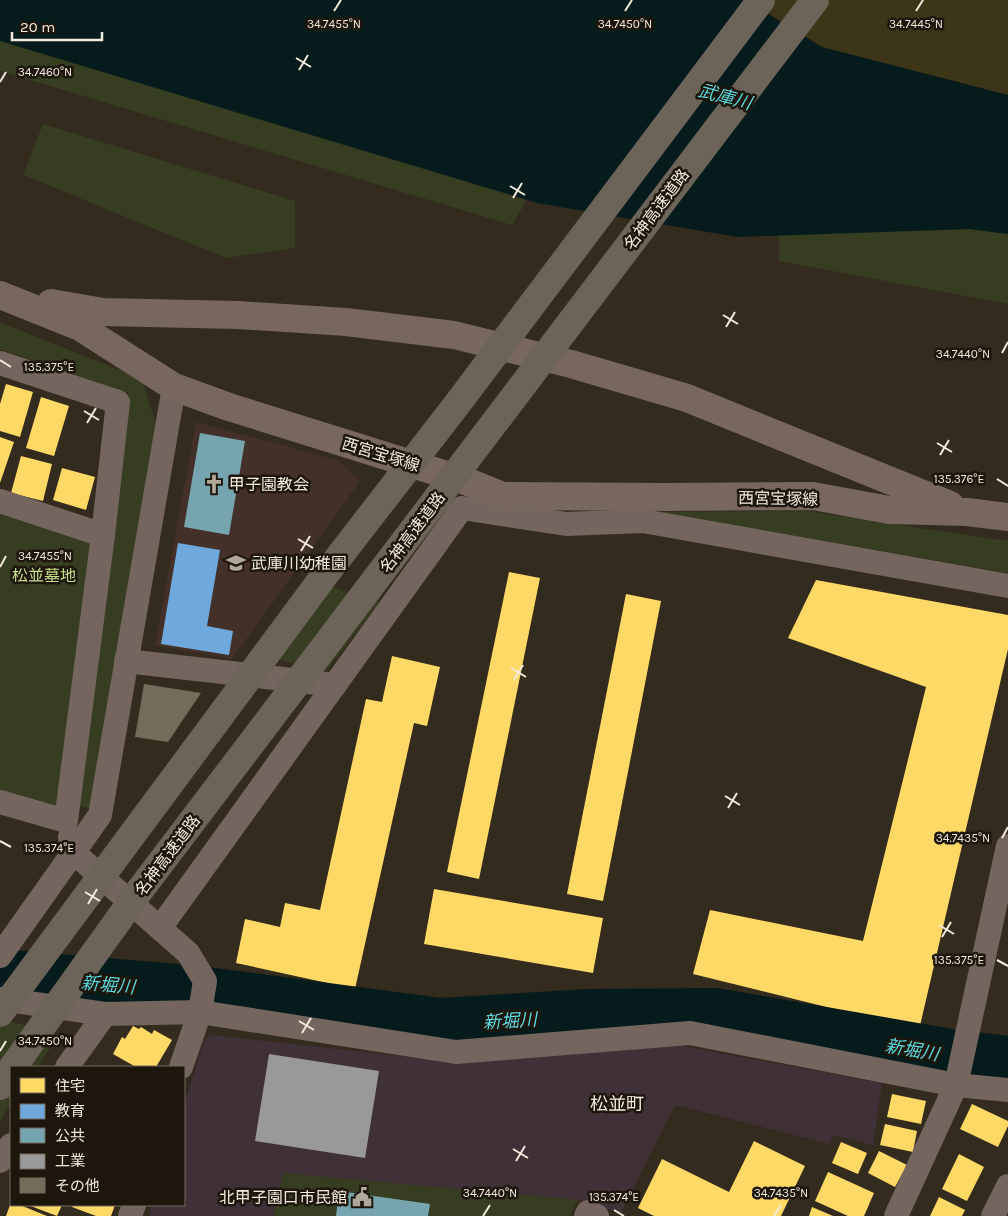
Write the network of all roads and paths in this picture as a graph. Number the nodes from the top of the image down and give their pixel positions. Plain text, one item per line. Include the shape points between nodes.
1 (761, 0) edge
2 (815, 0) edge
3 (0, 294) edge
4 (0, 364) edge
5 (174, 387) junction
6 (0, 501) edge
7 (967, 512) junction
8 (1008, 517) edge
9 (103, 535) junction
10 (1008, 586) edge
11 (126, 661) junction
12 (334, 685) junction
13 (0, 802) edge
14 (66, 821) junction
15 (1008, 846) edge
16 (72, 851) junction
17 (160, 928) junction
18 (0, 956) edge
19 (0, 998) edge
20 (202, 998) junction
21 (0, 1013) edge
22 (105, 1014) junction
23 (13, 1066) edge
24 (68, 1066) edge
25 (181, 1066) edge
26 (10, 1071) edge
27 (957, 1079) junction
28 (0, 1086) edge
29 (1008, 1090) edge
30 (10, 1146) edge
31 (0, 1161) edge
32 (1008, 1186) edge
33 (586, 1216) edge
34 (597, 1216) edge
35 (896, 1216) edge
36 (993, 1216) edge

1 - 21 highway, bridge via 318,584
2 - 23 highway, 名神高速道路, bridge via 137,894
3 - 5 main road, 西宮宝塚線 via 80,327
3 - 7 main road, 西宮宝塚線 via 103,312 237,315 346,322 454,335 571,364 687,398
4 - 9 street via 118,402
5 - 7 main road, 西宮宝塚線 via 463,480 503,496 813,496 889,510
5 - 11 street
6 - 9 street
7 - 8 main road, 西宮宝塚線
9 - 14 street
10 - 12 street via 643,521 566,524 462,508
11 - 12 street
11 - 16 street via 100,815
12 - 17 street
13 - 14 street
14 - 16 street
15 - 27 street
16 - 17 street
16 - 18 street
17 - 20 street via 188,953
19 - 22 street
20 - 22 street
20 - 25 street
20 - 27 street via 456,1052 690,1033
22 - 24 street
26 - 28 highway, 名神高速道路
27 - 29 street
27 - 35 street
30 - 31 street
32 - 36 street
33 - 34 street via 588,1212

